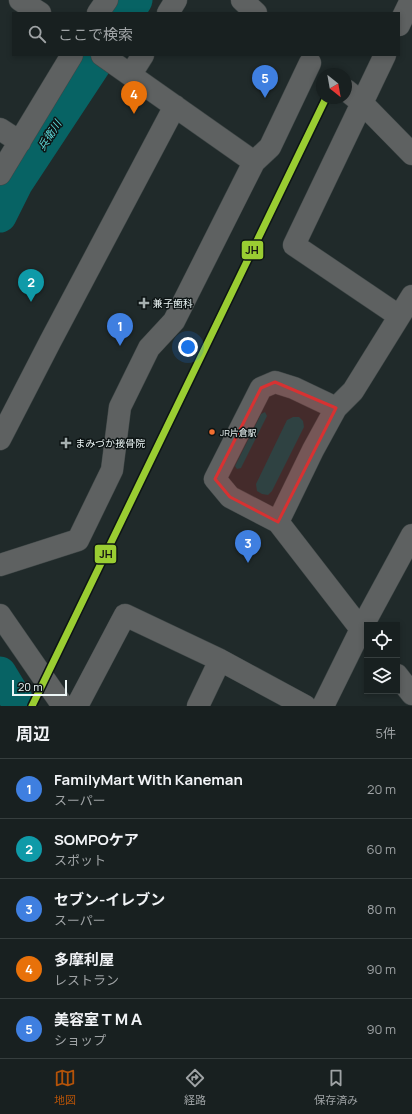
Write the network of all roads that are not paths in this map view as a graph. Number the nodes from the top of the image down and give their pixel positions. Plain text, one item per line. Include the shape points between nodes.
1 (20, 0) edge
2 (107, 0) edge
3 (176, 0) edge
4 (242, 0) edge
5 (411, 0) edge
6 (38, 12) edge
7 (99, 12) edge
8 (169, 12) edge
9 (255, 12) edge
10 (400, 24) edge
11 (71, 56) edge
12 (103, 56) edge
13 (142, 56) edge
14 (384, 56) edge
15 (312, 64) edge
16 (127, 72) junction
17 (354, 97) edge
18 (175, 106) junction
19 (0, 129) edge
20 (20, 142) junction
21 (412, 154) edge
22 (254, 162) junction
23 (0, 174) edge
24 (412, 296) edge
25 (399, 316) junction
26 (336, 408) junction
27 (0, 440) edge
28 (278, 522) junction
29 (412, 535) edge
30 (0, 565) edge
31 (0, 615) edge
32 (369, 622) edge
33 (364, 633) edge
34 (220, 660) junction
35 (400, 679) edge
36 (412, 694) edge
37 (63, 706) edge
38 (77, 706) edge
39 (198, 706) edge
40 (305, 706) edge
41 (323, 706) edge

1 - 6 street
2 - 7 street
3 - 8 street
4 - 9 street
5 - 10 street
11 - 20 street
12 - 16 street
13 - 16 street
14 - 17 street
15 - 22 street via 270,147
16 - 18 street
17 - 21 street
17 - 25 street via 294,246
18 - 22 street
18 - 27 street
19 - 20 street
20 - 23 street
22 - 30 street via 174,321 149,348 120,407 112,470 78,540
24 - 25 street
25 - 26 street via 353,391
26 - 28 street
26 - 28 street via 276,382 261,388 215,479 230,497
28 - 33 street
29 - 32 street
31 - 37 street
33 - 41 street
34 - 38 street via 125,615
34 - 39 street
34 - 40 street
35 - 36 street

